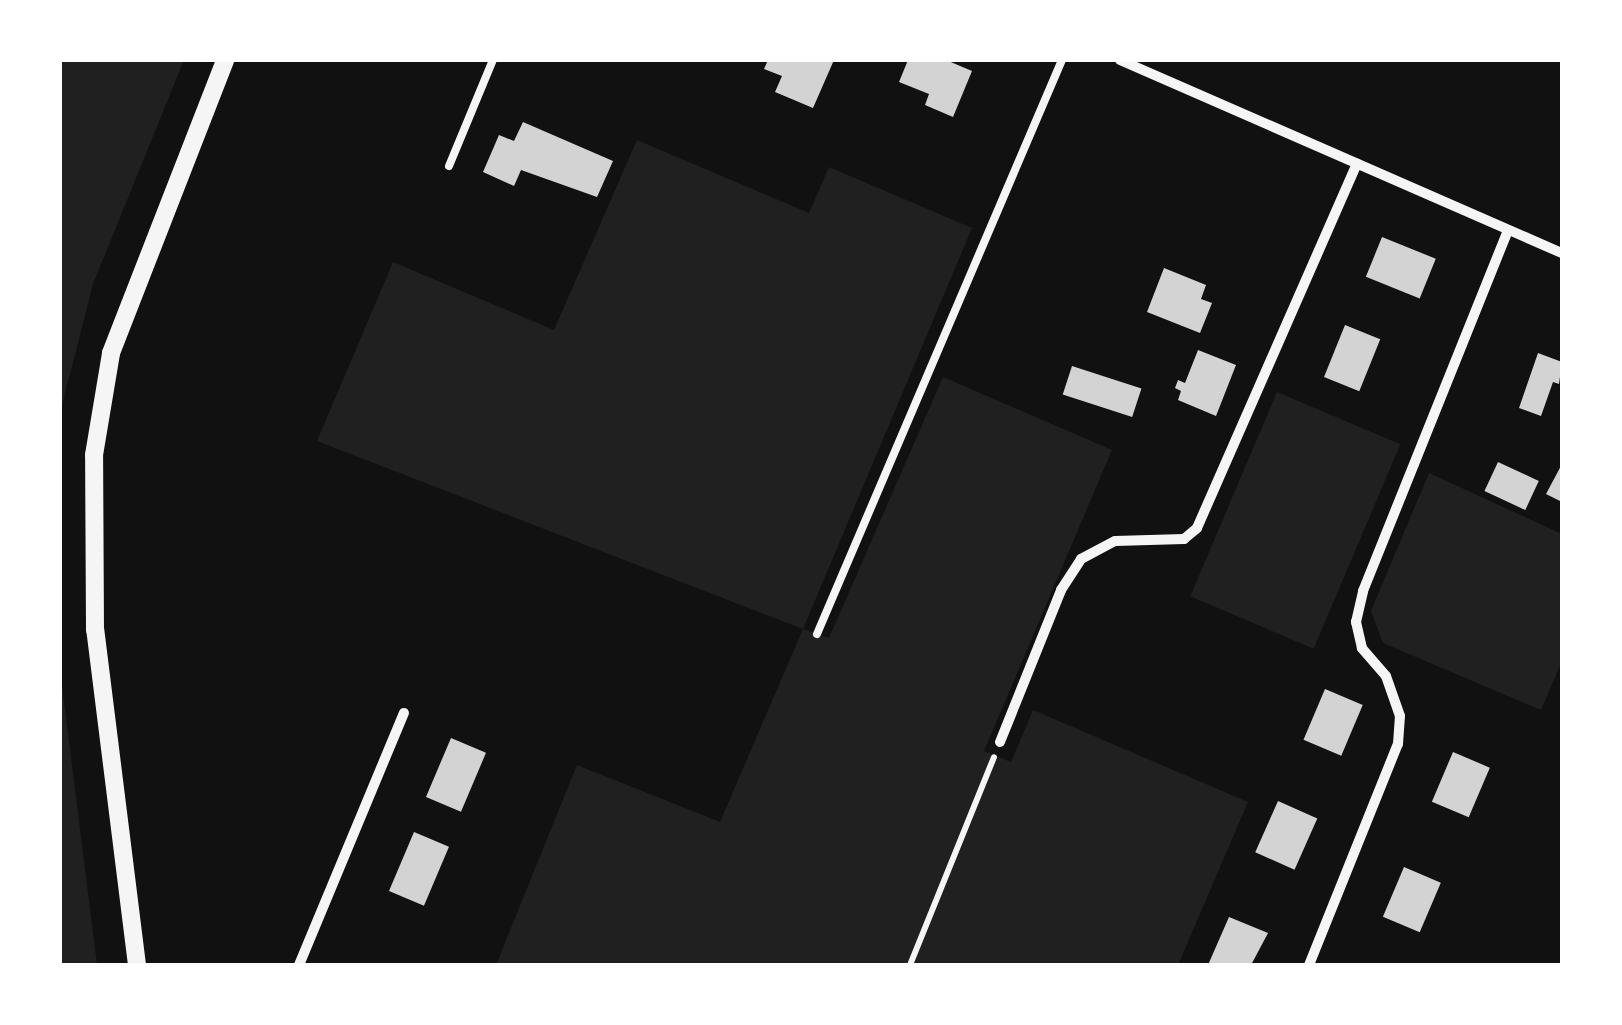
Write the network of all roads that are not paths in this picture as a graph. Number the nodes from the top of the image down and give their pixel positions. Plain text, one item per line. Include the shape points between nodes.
1 (224, 60) edge
2 (493, 60) edge
3 (1062, 60) edge
4 (1120, 60) edge
5 (1357, 164) junction
6 (449, 166) dead end
7 (1508, 230) junction
8 (1562, 253) edge
9 (817, 634) dead end
10 (404, 713) dead end
11 (1000, 742) road end
12 (137, 965) edge
13 (299, 965) edge
14 (1310, 965) edge

1 - 12 street via 111,353 94,454 95,630
2 - 6 lane
3 - 9 lane
4 - 5 street
5 - 7 street
5 - 11 street via 1197,528 1184,539 1116,541 1081,559 1061,590
7 - 8 street
7 - 14 street via 1362,590 1359,635 1386,676 1400,716 1398,744
10 - 13 street

